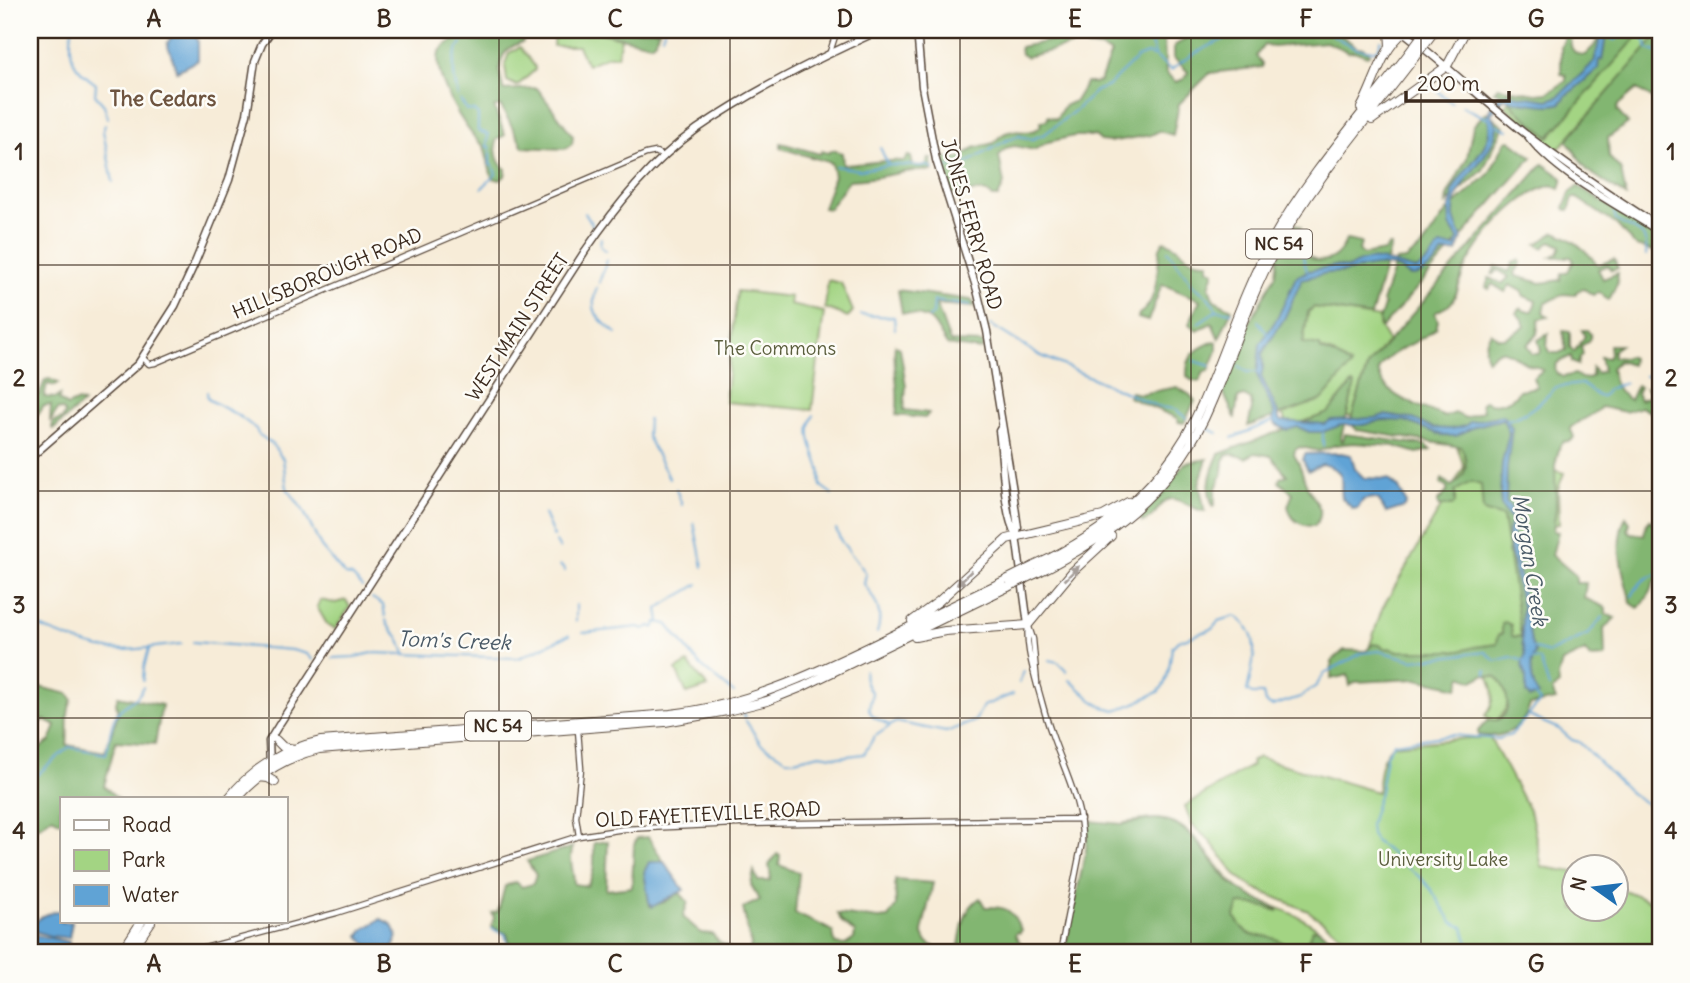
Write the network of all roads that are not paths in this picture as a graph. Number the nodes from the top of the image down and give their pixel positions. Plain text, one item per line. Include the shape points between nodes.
1 (272, 30) edge
2 (881, 30) edge
3 (917, 30) edge
4 (1389, 30) edge
5 (1466, 30) edge
6 (1404, 31) edge
7 (1432, 31) edge
8 (836, 32) edge
9 (846, 46) junction
10 (1389, 49) junction
11 (830, 53) junction
12 (1411, 55) junction
13 (1447, 66) junction
14 (1350, 129) junction
15 (1525, 134) junction
16 (1352, 139) junction
17 (664, 157) junction
18 (1573, 176) junction
19 (1294, 211) junction
20 (1636, 212) junction
21 (1660, 230) edge
22 (143, 358) junction
23 (1210, 394) junction
24 (30, 458) edge
25 (1154, 480) junction
26 (1137, 509) junction
27 (1016, 535) junction
28 (1035, 570) junction
29 (1008, 583) junction
30 (1028, 625) junction
31 (885, 639) junction
32 (896, 642) junction
33 (577, 724) junction
34 (275, 737) junction
35 (293, 749) junction
36 (273, 763) junction
37 (259, 777) junction
38 (275, 782) dead end
39 (230, 797) edge
40 (239, 797) edge
41 (1081, 819) junction
42 (579, 836) junction
43 (140, 923) edge
44 (150, 923) edge
45 (121, 953) edge
46 (130, 953) edge
47 (186, 953) edge
48 (1060, 953) edge

1 - 22 main road via 255,61 229,180 186,284
2 - 9 main road, WEST MAIN STREET
3 - 27 main road, JONES FERRY ROAD via 931,140 981,305 1002,426 1011,527
4 - 10 highway
5 - 13 highway
6 - 10 highway
6 - 13 main road
7 - 12 highway, NC 54, bridge
8 - 9 street via 838,42
8 - 11 street
9 - 11 main road, WEST MAIN STREET
10 - 14 highway
11 - 17 main road, WEST MAIN STREET via 696,130
12 - 14 highway, NC 54
12 - 16 highway, NC 54
13 - 15 main road
13 - 16 highway via 1385,108
14 - 19 highway, NC 54
15 - 18 main road
15 - 20 main road
16 - 19 highway, NC 54
17 - 22 street, HILLSBOROUGH ROAD via 652,152 156,363
17 - 34 main road, WEST MAIN STREET via 625,197 585,251
18 - 20 main road
18 - 21 main road
19 - 23 highway, NC 54
19 - 23 highway, NC 54 via 1247,291
20 - 21 main road
22 - 24 main road
23 - 25 highway, NC 54
23 - 26 highway, NC 54 via 1204,418 1180,460
25 - 27 highway via 1102,516
25 - 28 highway, NC 54 via 1102,529
26 - 28 highway, NC 54 via 1090,545
30 -> 26 highway via 1072,572
27 - 30 main road, JONES FERRY ROAD
27 -> 31 highway via 939,601
28 - 29 highway, NC 54, bridge
29 - 31 highway, NC 54
29 - 32 highway, NC 54
30 - 32 highway via 933,632
30 - 41 street, JONES FERRY ROAD via 1042,709
31 - 33 highway, NC 54 via 748,699 681,713
32 - 33 highway, NC 54 via 802,687 742,708 679,720
33 - 35 highway, NC 54 via 337,738
33 - 36 highway, NC 54 via 332,747
33 - 42 street
34 - 35 highway via 283,747
34 - 36 main road, WEST MAIN STREET
35 - 36 highway, NC 54
36 - 37 highway, NC 54
36 - 39 highway, NC 54 via 248,777
37 - 38 highway
37 - 40 highway, NC 54
41 - 42 street, OLD FAYETTEVILLE ROAD via 736,824
41 - 48 street, JONES FERRY ROAD via 1082,842
42 - 47 street, OLD FAYETTEVILLE ROAD via 336,913
43 - 45 highway
44 - 46 highway

